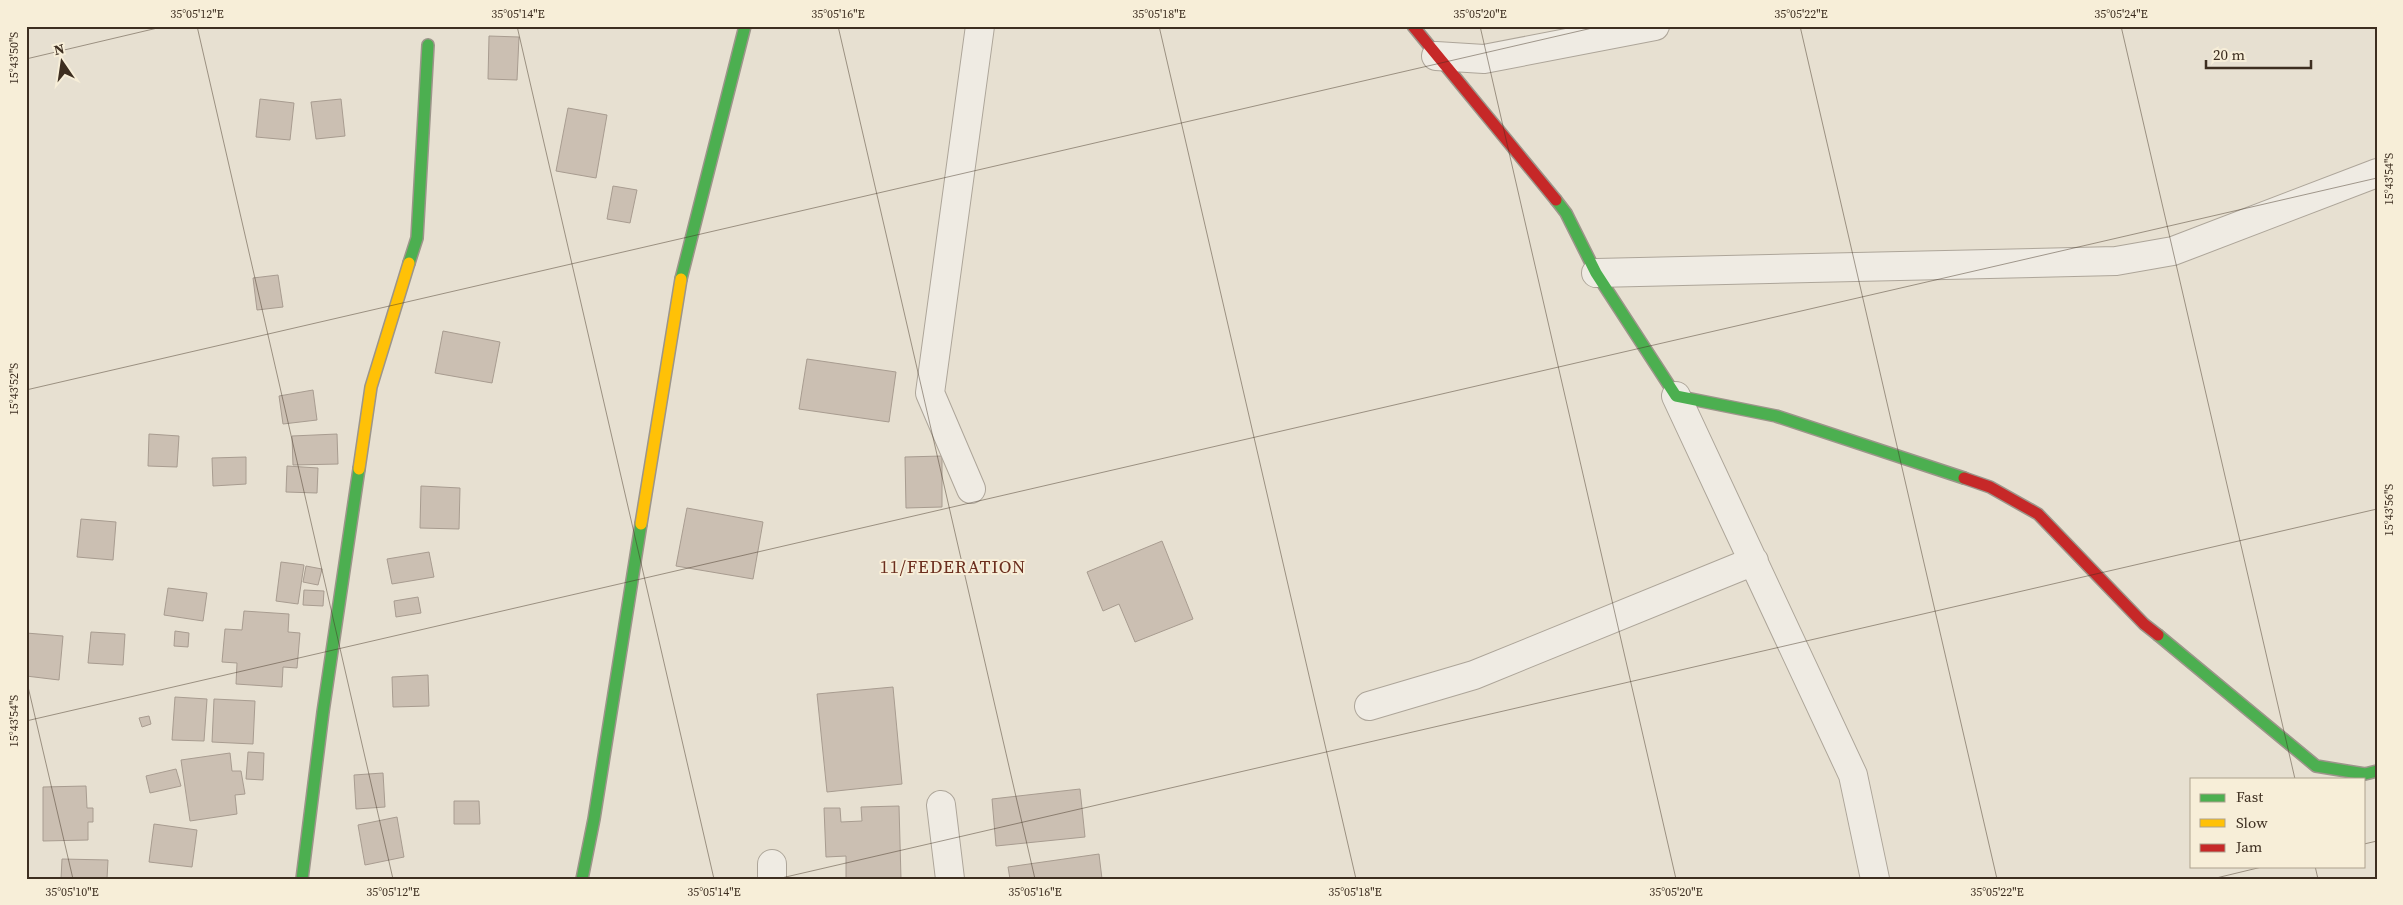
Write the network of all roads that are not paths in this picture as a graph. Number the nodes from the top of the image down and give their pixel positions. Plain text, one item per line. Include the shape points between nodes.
1 (745, 26) edge
2 (980, 26) edge
3 (1413, 26) edge
4 (1655, 26) edge
5 (428, 45) dead end
6 (1436, 56) junction
7 (2377, 173) edge
8 (1596, 273) junction
9 (1676, 396) junction
10 (971, 489) dead end
11 (1754, 561) junction
12 (1369, 706) dead end
13 (2377, 771) edge
14 (941, 805) dead end
15 (302, 879) edge
16 (582, 879) edge
17 (950, 879) edge
18 (1875, 879) edge

1 - 16 street via 678,290
2 - 10 street via 930,393
3 - 6 street
4 - 6 street via 1484,59
5 - 15 street via 417,238 371,387
6 - 8 street via 1566,213
7 - 8 street via 2173,250 2116,261
8 - 9 street
9 - 11 street
9 - 13 street via 1776,416 1990,486 2038,514 2144,624 2316,766 2365,774
11 - 12 street via 1474,676
11 - 18 street via 1853,774
14 - 17 street

